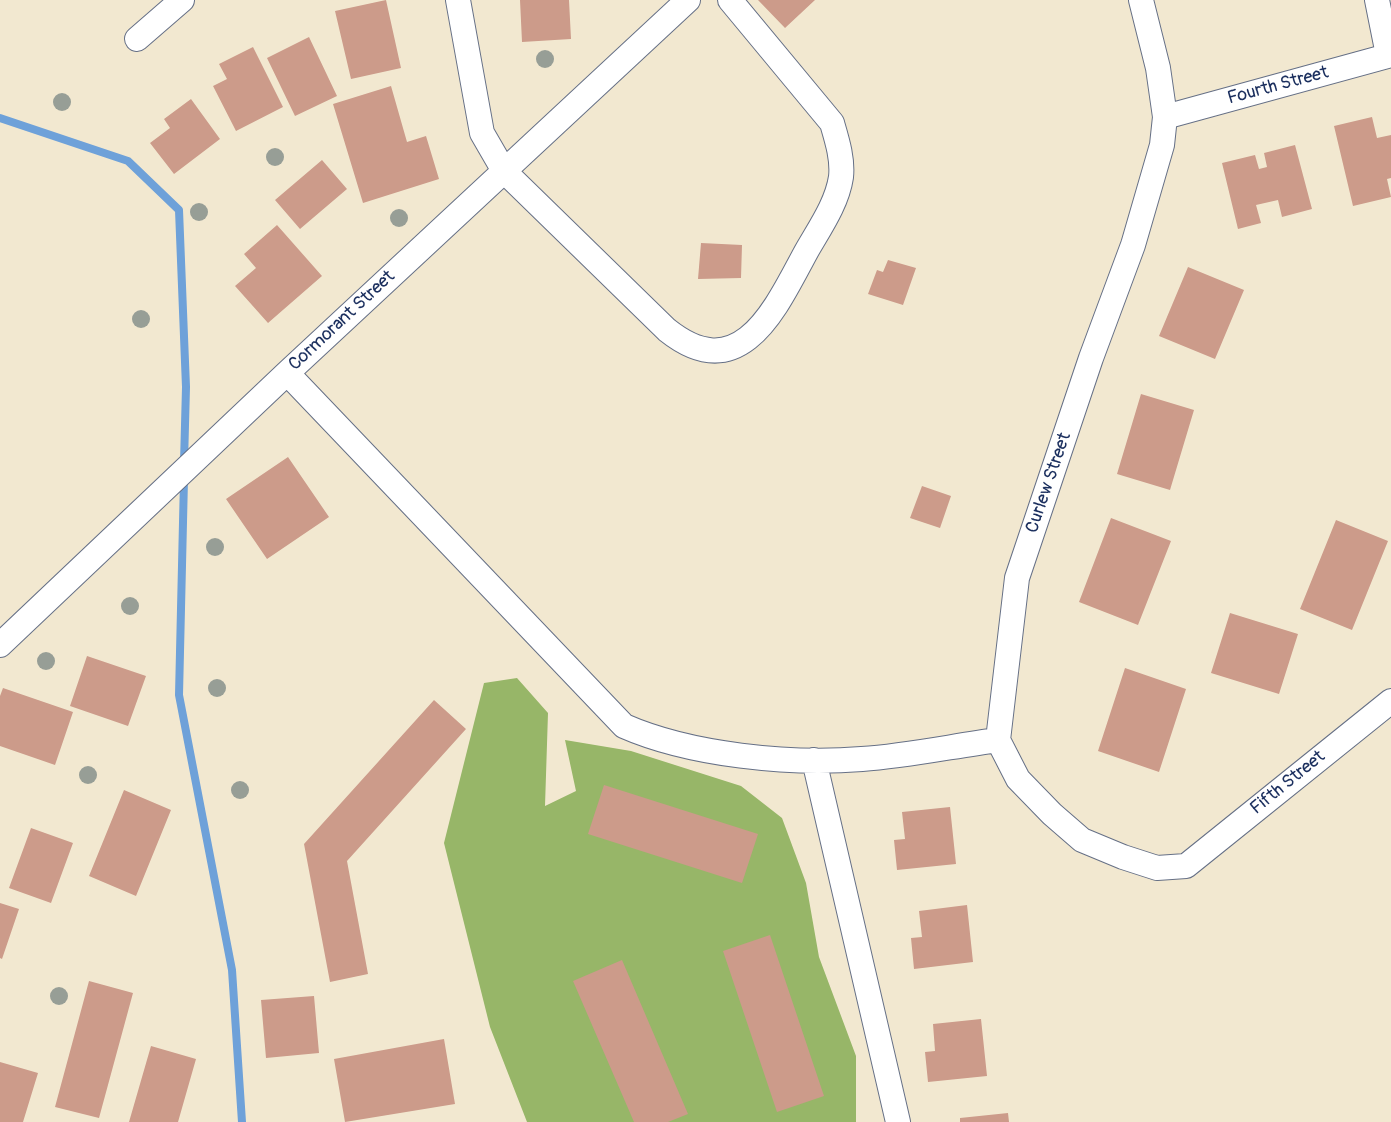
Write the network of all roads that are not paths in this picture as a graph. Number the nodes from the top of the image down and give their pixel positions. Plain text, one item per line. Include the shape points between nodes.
1 (182, 0) edge
2 (458, 0) edge
3 (688, 0) edge
4 (730, 0) edge
5 (1141, 0) edge
6 (1377, 0) edge
7 (137, 39) dead end
8 (1390, 55) edge
9 (1165, 117) junction
10 (504, 171) junction
11 (286, 373) junction
12 (0, 645) edge
13 (1391, 701) edge
14 (998, 740) junction
15 (814, 760) junction
16 (896, 1122) edge

1 - 7 street
2 - 10 street via 482,133
3 - 10 street, Cormorant Street
4 - 10 street via 832,123 841,164 841,178 824,221 783,296 750,339 716,349 699,348 680,340
5 - 9 street, Curlew Street
6 - 8 street
8 - 9 street, Fourth Street
9 - 14 street, Curlew Street via 1162,145 1133,245 1017,578
10 - 11 street, Cormorant Street
11 - 12 street, Cormorant Street
11 - 15 street via 624,726 646,736 722,754
13 - 14 street, Fifth Street via 1186,866 1157,868 1082,840 1018,779
14 - 15 street via 862,759
15 - 16 street

